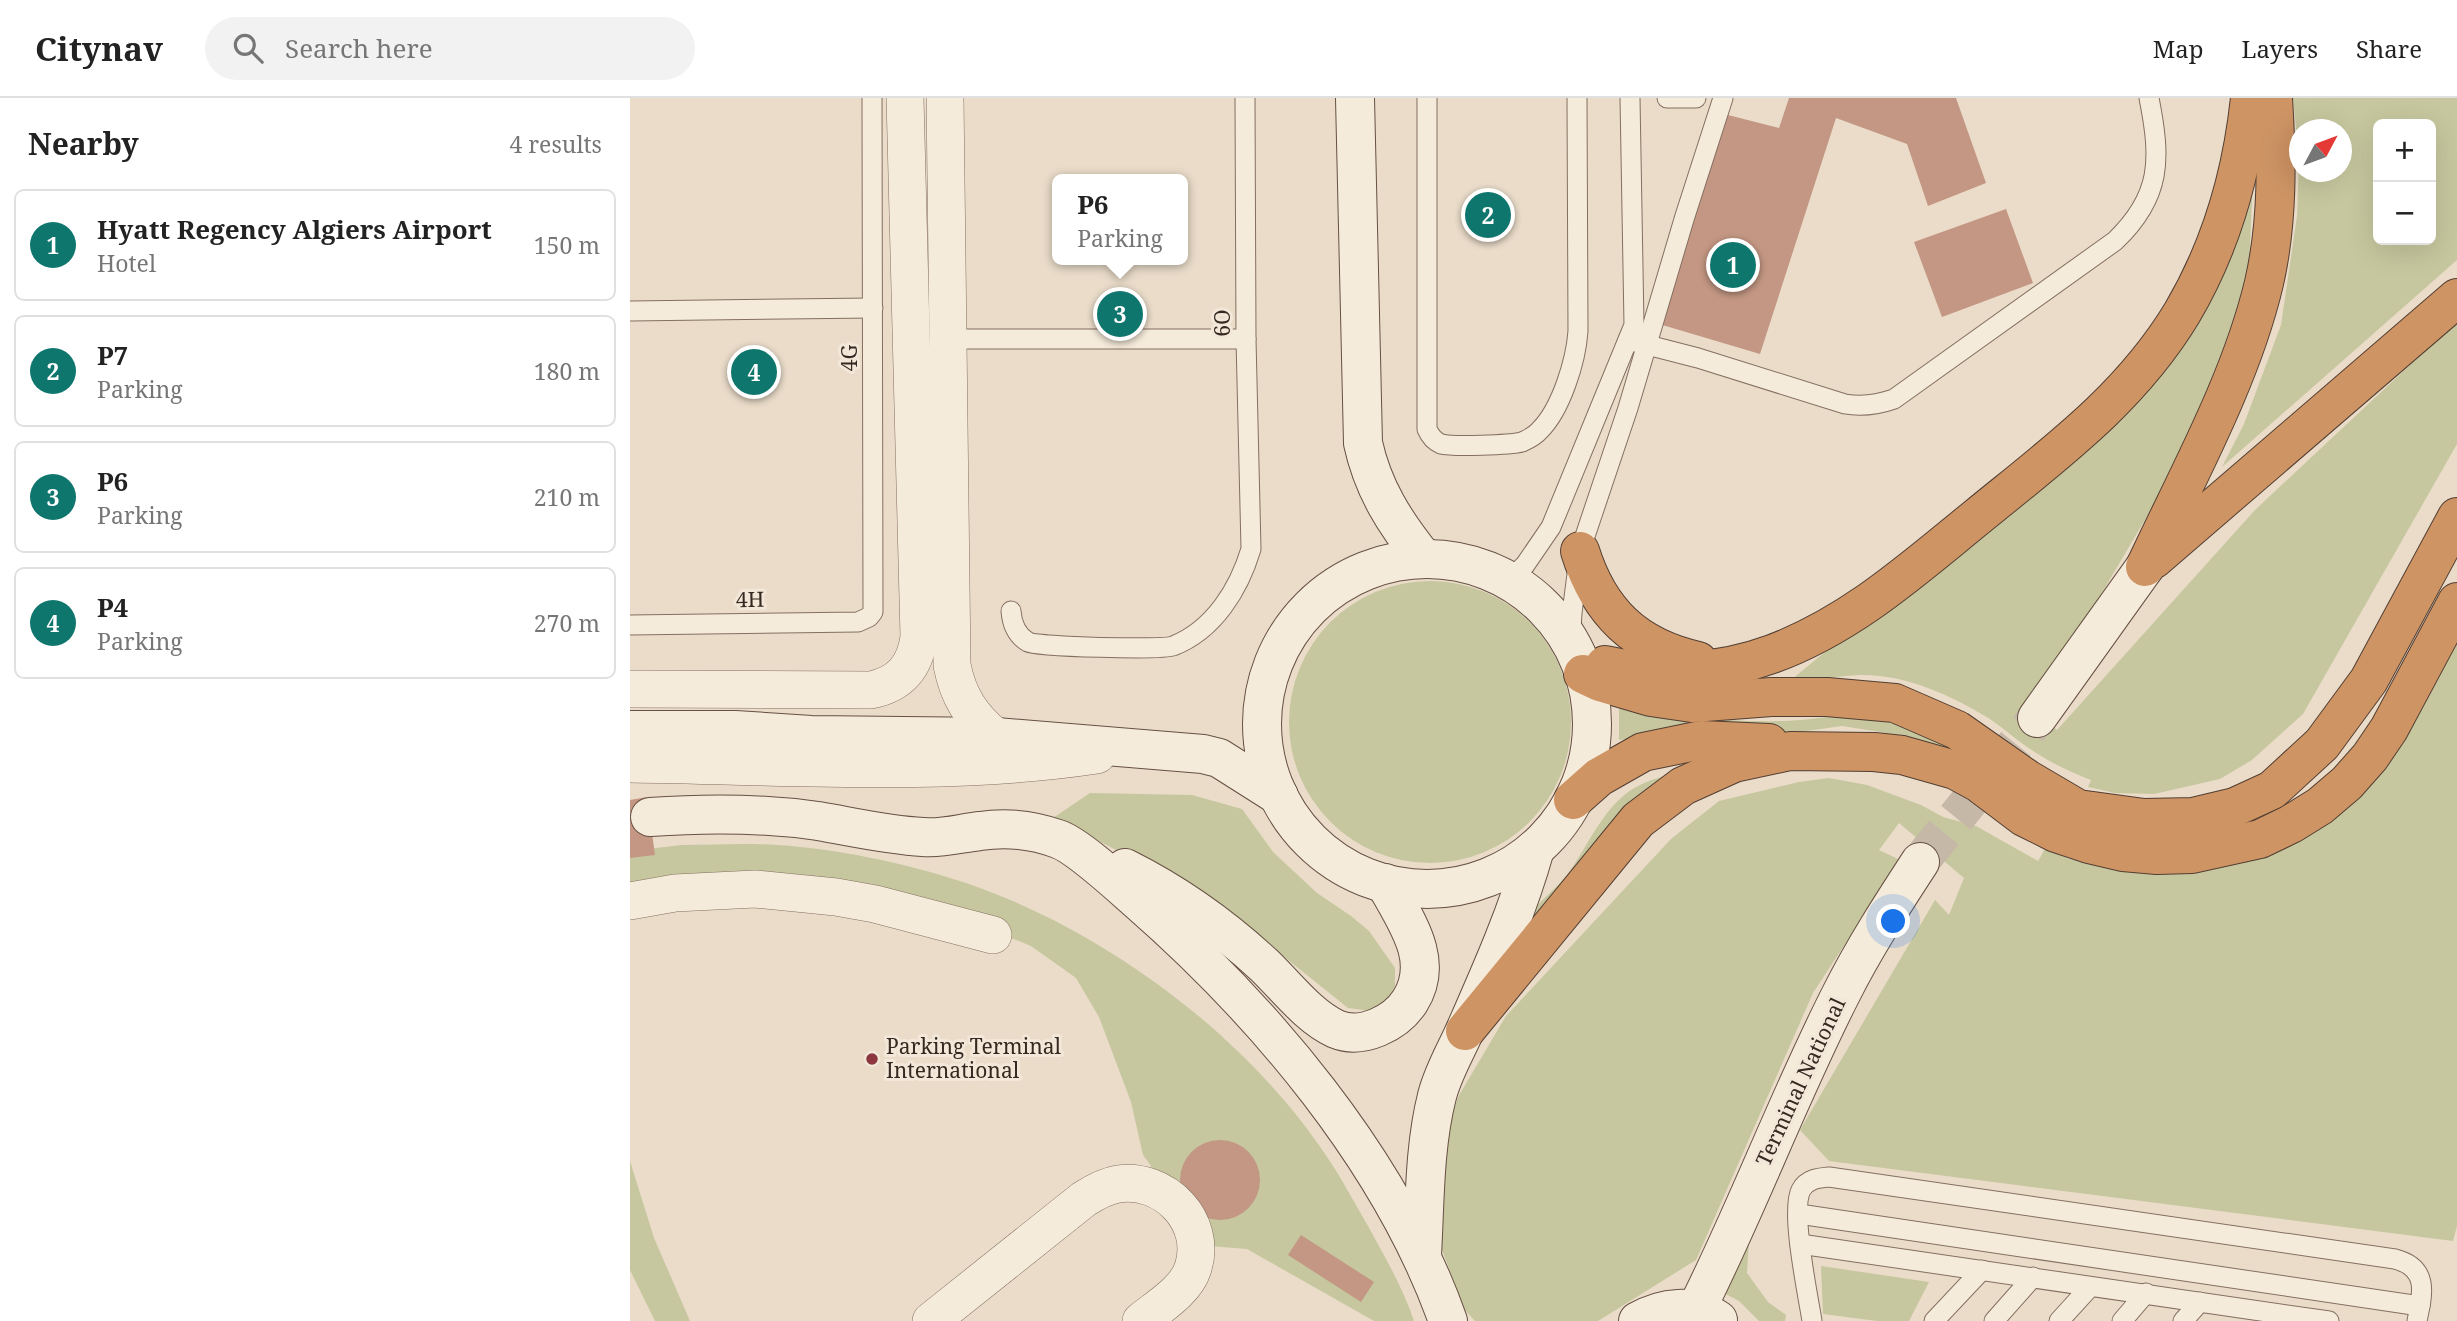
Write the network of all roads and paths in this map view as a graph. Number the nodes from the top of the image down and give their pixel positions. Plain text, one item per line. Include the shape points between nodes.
1 (872, 98) edge
2 (905, 98) edge
3 (945, 98) edge
4 (1245, 98) edge
5 (1355, 98) edge
6 (1427, 98) edge
7 (1577, 98) edge
8 (1630, 98) edge
9 (1667, 98) edge
10 (1696, 98) edge
11 (1723, 98) edge
12 (2149, 98) edge
13 (2250, 98) edge
14 (2273, 98) edge
15 (2457, 298) edge
16 (873, 308) junction
17 (630, 311) edge
18 (947, 339) junction
19 (1246, 340) junction
20 (1637, 342) junction
21 (2457, 517) edge
22 (1580, 551) junction
23 (1424, 559) junction
24 (2145, 567) junction
25 (1508, 581) junction
26 (2457, 602) edge
27 (1011, 611) dead end
28 (869, 617) joint
29 (630, 625) edge
30 (1577, 659) junction
31 (1732, 665) junction
32 (630, 689) edge
33 (2038, 718) tunnel mouth
34 (630, 730) edge
35 (996, 737) junction
36 (1146, 748) junction
37 (1846, 752) junction
38 (630, 764) edge
39 (1279, 796) junction
40 (1573, 800) junction
41 (650, 817) dead end
42 (1062, 840) junction
43 (1535, 849) junction
44 (1920, 862) tunnel mouth
45 (1385, 883) junction
46 (630, 901) edge
47 (993, 934) dead end
48 (1465, 1031) junction
49 (1798, 1214) junction
50 (1800, 1244) junction
51 (1422, 1255) junction
52 (1982, 1270) junction
53 (2033, 1277) junction
54 (2090, 1287) junction
55 (2146, 1293) junction
56 (2200, 1302) junction
57 (2419, 1314) edge
58 (1708, 1316) edge
59 (2258, 1316) edge
60 (931, 1321) edge
61 (1141, 1321) edge
62 (1448, 1321) edge
63 (1638, 1321) edge
64 (1812, 1321) edge
65 (1934, 1321) edge
66 (1994, 1321) edge
67 (2059, 1321) edge
68 (2122, 1321) edge
69 (2183, 1321) edge
70 (2329, 1321) edge

1 - 16 lane, 4G
2 - 32 street via 919,637 911,667 893,683 871,690
3 - 18 street
4 - 19 lane, 6O
5 - 23 main road via 1363,443 1381,498
6 - 7 lane via 1427,423 1429,435 1444,444 1514,443 1532,437 1545,425 1569,379 1578,331
8 - 20 lane
9 - 10 lane
11 - 20 lane
12 - 20 lane via 2158,158 2154,182 2132,224 2115,241 1894,399 1862,407 1845,404
13 - 31 highway via 2233,193 2201,278 2161,345 2111,405 1844,620 1770,655
14 - 24 highway via 2275,208 2264,283 2223,400
15 - 24 highway
16 - 17 lane
16 - 28 lane, 4G via 874,606
18 - 19 lane
18 - 35 street via 952,665 961,698
19 - 27 lane, 6O via 1251,548 1223,607 1172,647 1151,649 1039,646 1021,637
20 - 22 lane
20 - 25 lane via 1551,527
21 - 30 highway via 2369,680 2322,744 2272,790 2235,807 2193,817 2144,818 2078,809 1957,730 1895,703 1770,697 1692,704 1600,682
22 - 30 lane via 1573,603
22 - 31 highway via 1600,597 1634,634 1679,657
23 - 25 main road via 1459,563
23 - 39 main road via 1370,569 1345,580 1312,606 1286,637 1274,662 1262,715 1268,770
24 - 33 main road
25 - 30 main road via 1543,608
26 - 37 highway via 2389,729 2347,783 2291,824 2227,848 2157,855 2089,844 2024,817 1955,771 1902,755
28 - 29 lane, 4H via 858,622
30 - 31 highway via 1651,671
30 - 40 main road via 1589,695 1591,738
34 - 35 main road
35 - 36 main road
36 - 38 street via 1036,762 924,768
36 - 39 main road via 1219,758
37 - 40 highway via 1821,744 1701,740 1643,752 1600,777
37 - 48 highway via 1790,751 1734,763 1683,786 1637,820
39 - 45 main road via 1322,851
40 - 43 main road
41 - 42 main road via 762,815 901,836 940,837 1000,829
42 - 45 main road via 1135,873 1203,915 1318,1018 1338,1030 1374,1029 1391,1021 1415,994 1420,976 1416,940
42 - 51 main road via 1166,925 1260,1021 1347,1131
43 - 45 main road via 1497,873 1464,884 1430,889
43 - 48 main road via 1516,911
44 - 58 main road, Terminal National via 1840,995 1732,1237
46 - 47 street via 675,893 755,889 875,904
48 - 51 main road via 1437,1095 1430,1128
49 - 50 lane
49 - 57 lane
49 - 57 lane via 1807,1182 1829,1177 2395,1259 2414,1269 2420,1279
50 - 52 lane
50 - 64 lane
51 - 62 main road
52 - 53 lane
52 - 65 lane
53 - 54 lane
53 - 66 lane
54 - 55 lane
54 - 67 lane
55 - 56 lane
55 - 68 lane
56 - 59 lane
56 - 69 lane
58 - 63 main road via 1674,1308
59 - 70 lane
60 - 61 street via 1084,1199 1100,1189 1133,1183 1150,1186 1179,1205 1189,1219 1196,1253 1185,1284

